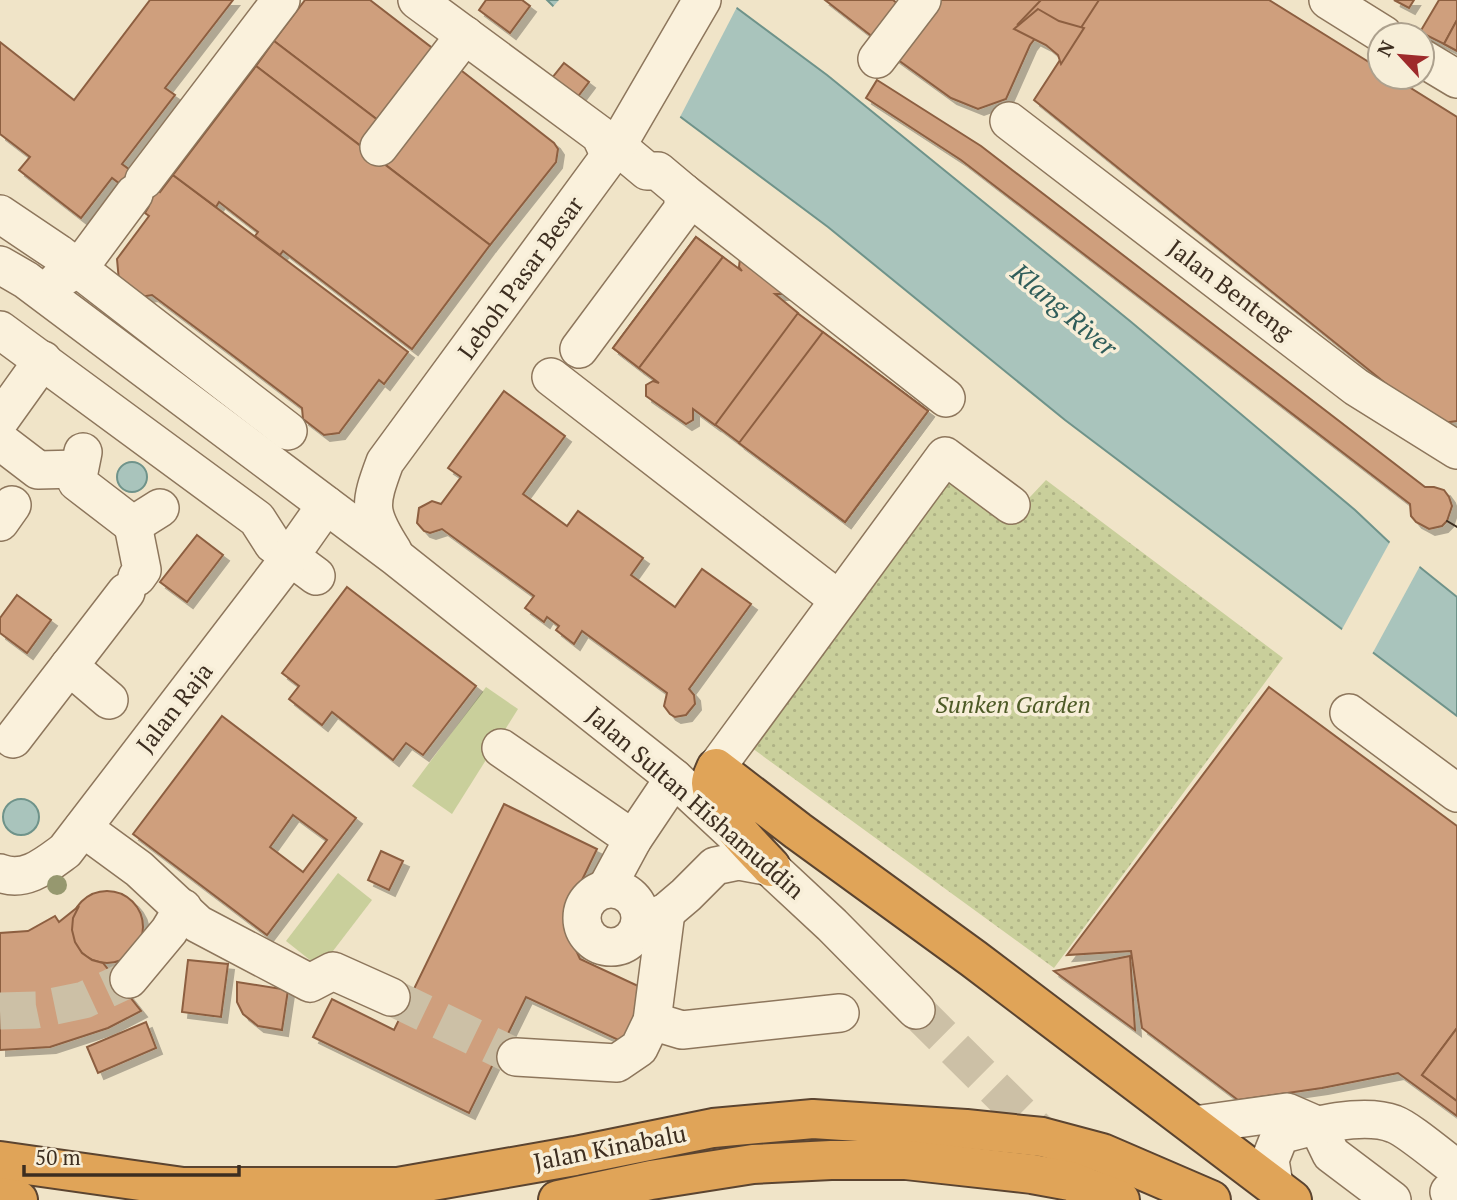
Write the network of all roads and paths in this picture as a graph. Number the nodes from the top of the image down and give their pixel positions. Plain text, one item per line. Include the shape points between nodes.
1 (281, 0) edge
2 (416, 0) edge
3 (702, 0) edge
4 (922, 0) edge
5 (1328, 0) edge
6 (1366, 24) edge
7 (465, 35) junction
8 (877, 59) dead end
9 (1436, 66) edge
10 (1457, 79) edge
11 (1009, 121) dead end
12 (379, 147) dead end
13 (614, 151) junction
14 (683, 192) junction
15 (0, 214) edge
16 (655, 248) junction
17 (736, 255) dead end
18 (79, 268) junction
19 (13, 272) edge
20 (0, 330) edge
21 (579, 349) dead end
22 (43, 360) junction
23 (551, 377) dead end
24 (946, 398) dead end
25 (0, 419) edge
26 (288, 431) dead end
27 (96, 436) junction
28 (0, 441) edge
29 (1457, 450) edge
30 (169, 492) junction
31 (18, 497) edge
32 (326, 505) junction
33 (1011, 505) dead end
34 (397, 558) junction
35 (303, 567) junction
36 (839, 600) junction
37 (69, 666) junction
38 (1349, 713) dead end
39 (153, 735) junction
40 (6, 747) edge
41 (501, 748) dead end
42 (716, 768) junction
43 (674, 778) junction
44 (1457, 793) edge
45 (74, 839) junction
46 (633, 839) junction
47 (0, 846) edge
48 (771, 867) junction
49 (0, 873) edge
50 (606, 889) junction
51 (190, 916) junction
52 (652, 918) junction
53 (129, 979) tunnel mouth
54 (391, 998) tunnel mouth
55 (916, 1010) tunnel mouth
56 (840, 1013) dead end
57 (652, 1021) junction
58 (516, 1057) tunnel mouth
59 (1194, 1125) junction
60 (1317, 1125) junction
61 (0, 1161) edge
62 (1454, 1186) edge
63 (1283, 1193) edge
64 (0, 1197) edge
65 (18, 1200) edge
66 (558, 1200) edge
67 (1120, 1200) edge
68 (1211, 1200) edge
69 (1392, 1200) edge

1 - 18 street via 224,92 139,187
2 - 7 street
3 - 13 street, Leboh Pasar Besar
4 - 8 street
5 - 6 street
7 - 12 street
7 - 13 street via 600,135
9 - 10 street
11 - 29 street, Jalan Benteng via 1356,387
13 - 14 street via 647,171 658,171
13 - 34 street, Leboh Pasar Besar via 385,462 372,497 376,524
14 - 16 street via 683,209
14 - 24 street
15 - 18 street
16 - 17 street via 693,225
16 - 21 street
18 - 19 street via 59,280
18 - 26 street
19 - 32 street
20 - 22 street
22 - 25 street
22 - 27 street
23 - 36 street
27 - 30 street
27 - 30 street via 77,482
27 - 31 street
28 - 31 street
30 - 35 street via 257,519 272,544
30 - 37 street via 142,570
32 - 34 street
32 - 35 street, Jalan Raja
33 - 36 street via 945,456
34 - 43 street, Jalan Sultan Hishamuddin
35 - 39 street, Jalan Raja
36 - 42 street
37 - 39 street
37 - 40 street
38 - 44 street
39 - 45 street, Jalan Raja
41 - 46 street
42 - 48 highway via 711,780 722,810
42 - 59 highway
43 - 46 street
43 - 48 street, Jalan Sultan Hishamuddin
45 - 47 street via 36,855 8,853
45 - 49 street, Jalan Raja via 32,873
45 - 51 street via 139,869
46 - 50 street
48 - 52 street via 739,861 715,866 686,895
48 - 55 street, Jalan Sultan Hishamuddin
50 - 52 street via 632,898 639,915
50 - 52 street via 584,906 582,916 586,934 601,945 621,945
51 - 53 street
51 - 54 street via 310,983 333,971
52 - 57 street
56 - 57 street via 682,1030
57 - 58 street via 639,1048 617,1063
59 - 60 street via 1287,1112
59 - 63 highway
60 - 62 street via 1367,1120 1395,1124
60 - 63 street via 1280,1135 1270,1160
60 - 69 street via 1331,1154
61 - 68 highway, Jalan Kinabalu via 183,1187 398,1187 712,1128 813,1119 1042,1138 1102,1153
64 - 65 highway
66 - 67 highway, Jalan Kinabalu via 752,1164 906,1160 1070,1181

